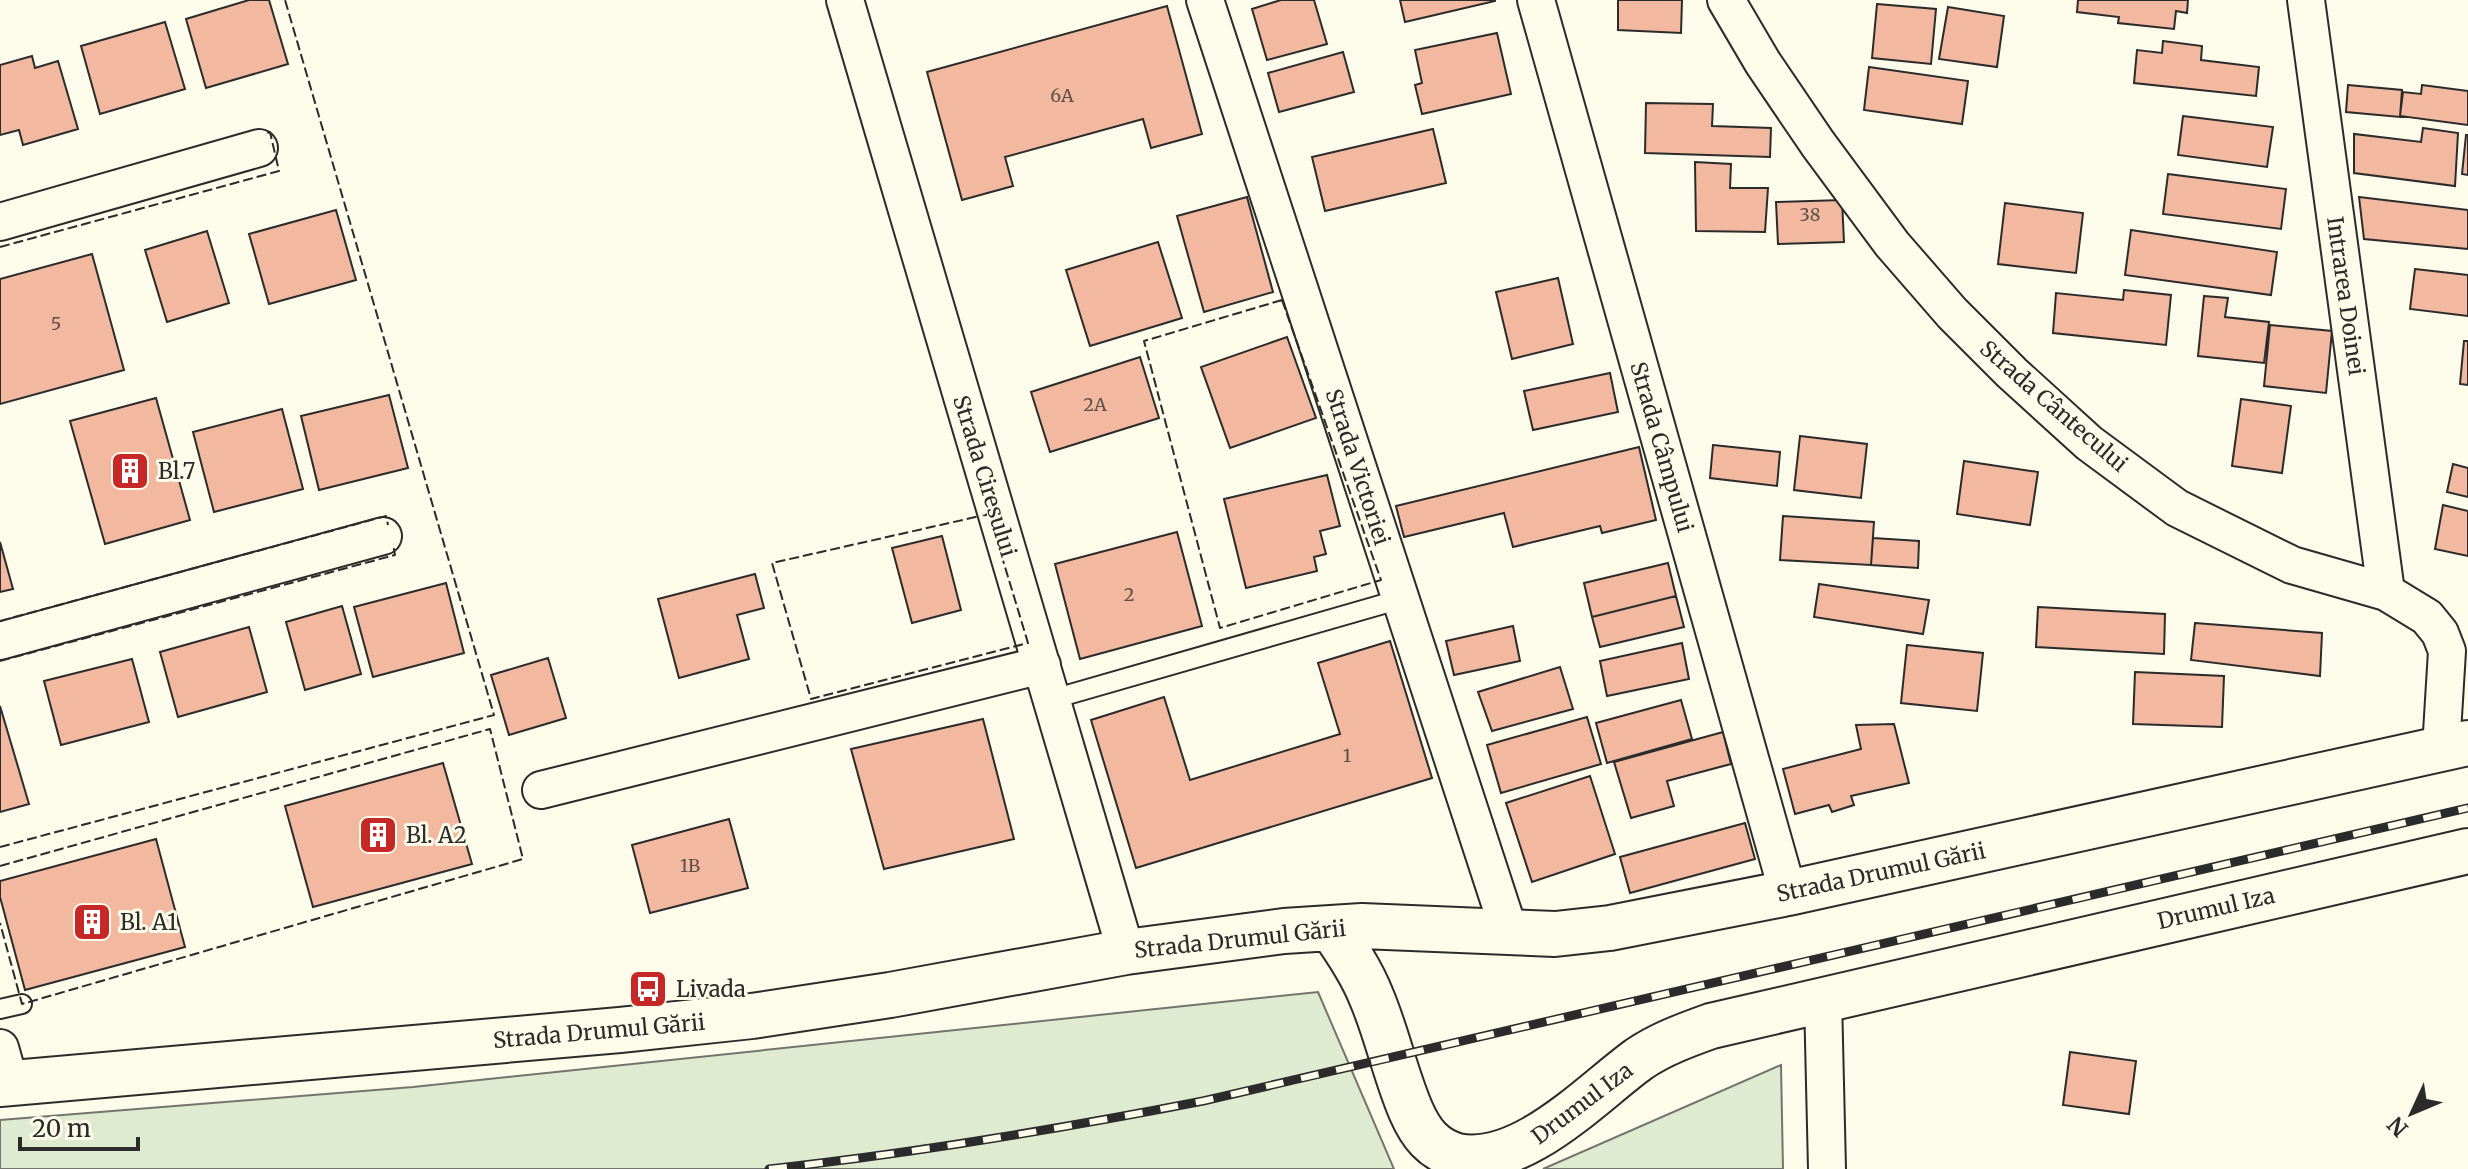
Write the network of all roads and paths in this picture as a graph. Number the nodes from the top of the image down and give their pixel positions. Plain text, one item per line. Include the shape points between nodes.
1 (845, 0) edge
2 (1205, 0) edge
3 (1536, 0) edge
4 (1726, 0) edge
5 (2306, 0) edge
6 (259, 148) dead end
7 (0, 222) edge
8 (383, 536) dead end
9 (2386, 592) junction
10 (1401, 599) junction
11 (0, 641) edge
12 (1042, 665) junction
13 (1053, 699) junction
14 (2454, 746) edge
15 (541, 790) dead end
16 (2468, 851) edge
17 (1788, 893) junction
18 (1331, 928) junction
19 (1510, 934) junction
20 (1126, 952) junction
21 (1823, 998) junction
22 (22, 1004) dead end
23 (0, 1009) edge
24 (3, 1072) edge
25 (1827, 1169) edge

1 - 12 street, Strada Cireșului
2 - 10 street, Strada Victoriei
3 - 17 street, Strada Câmpului
4 - 9 street, Strada Cântecului via 1763,63 1892,244 1952,313 2089,443 2177,508 2292,565
5 - 9 street, Intrarea Doinei
6 - 7 street
8 - 11 street
9 - 14 street, Strada Cântecului via 2427,617 2440,633 2447,651
10 - 13 lane
10 - 19 street, Strada Victoriei
12 - 13 street, Strada Cireșului
12 - 15 street
13 - 20 street, Strada Cireșului
14 - 17 street, Strada Drumul Gării
16 - 21 street, Drumul Iza
17 - 19 street, Strada Drumul Gării via 1610,928
18 - 19 street, Strada Drumul Gării via 1399,926
18 - 20 street, Strada Drumul Gării
18 - 21 street, Drumul Iza via 1371,995 1423,1133 1440,1151 1464,1158 1492,1158 1521,1148 1561,1123 1639,1059 1680,1037
20 - 24 street, Strada Drumul Gării via 752,1016 620,1030
21 - 25 street
22 - 23 lane

